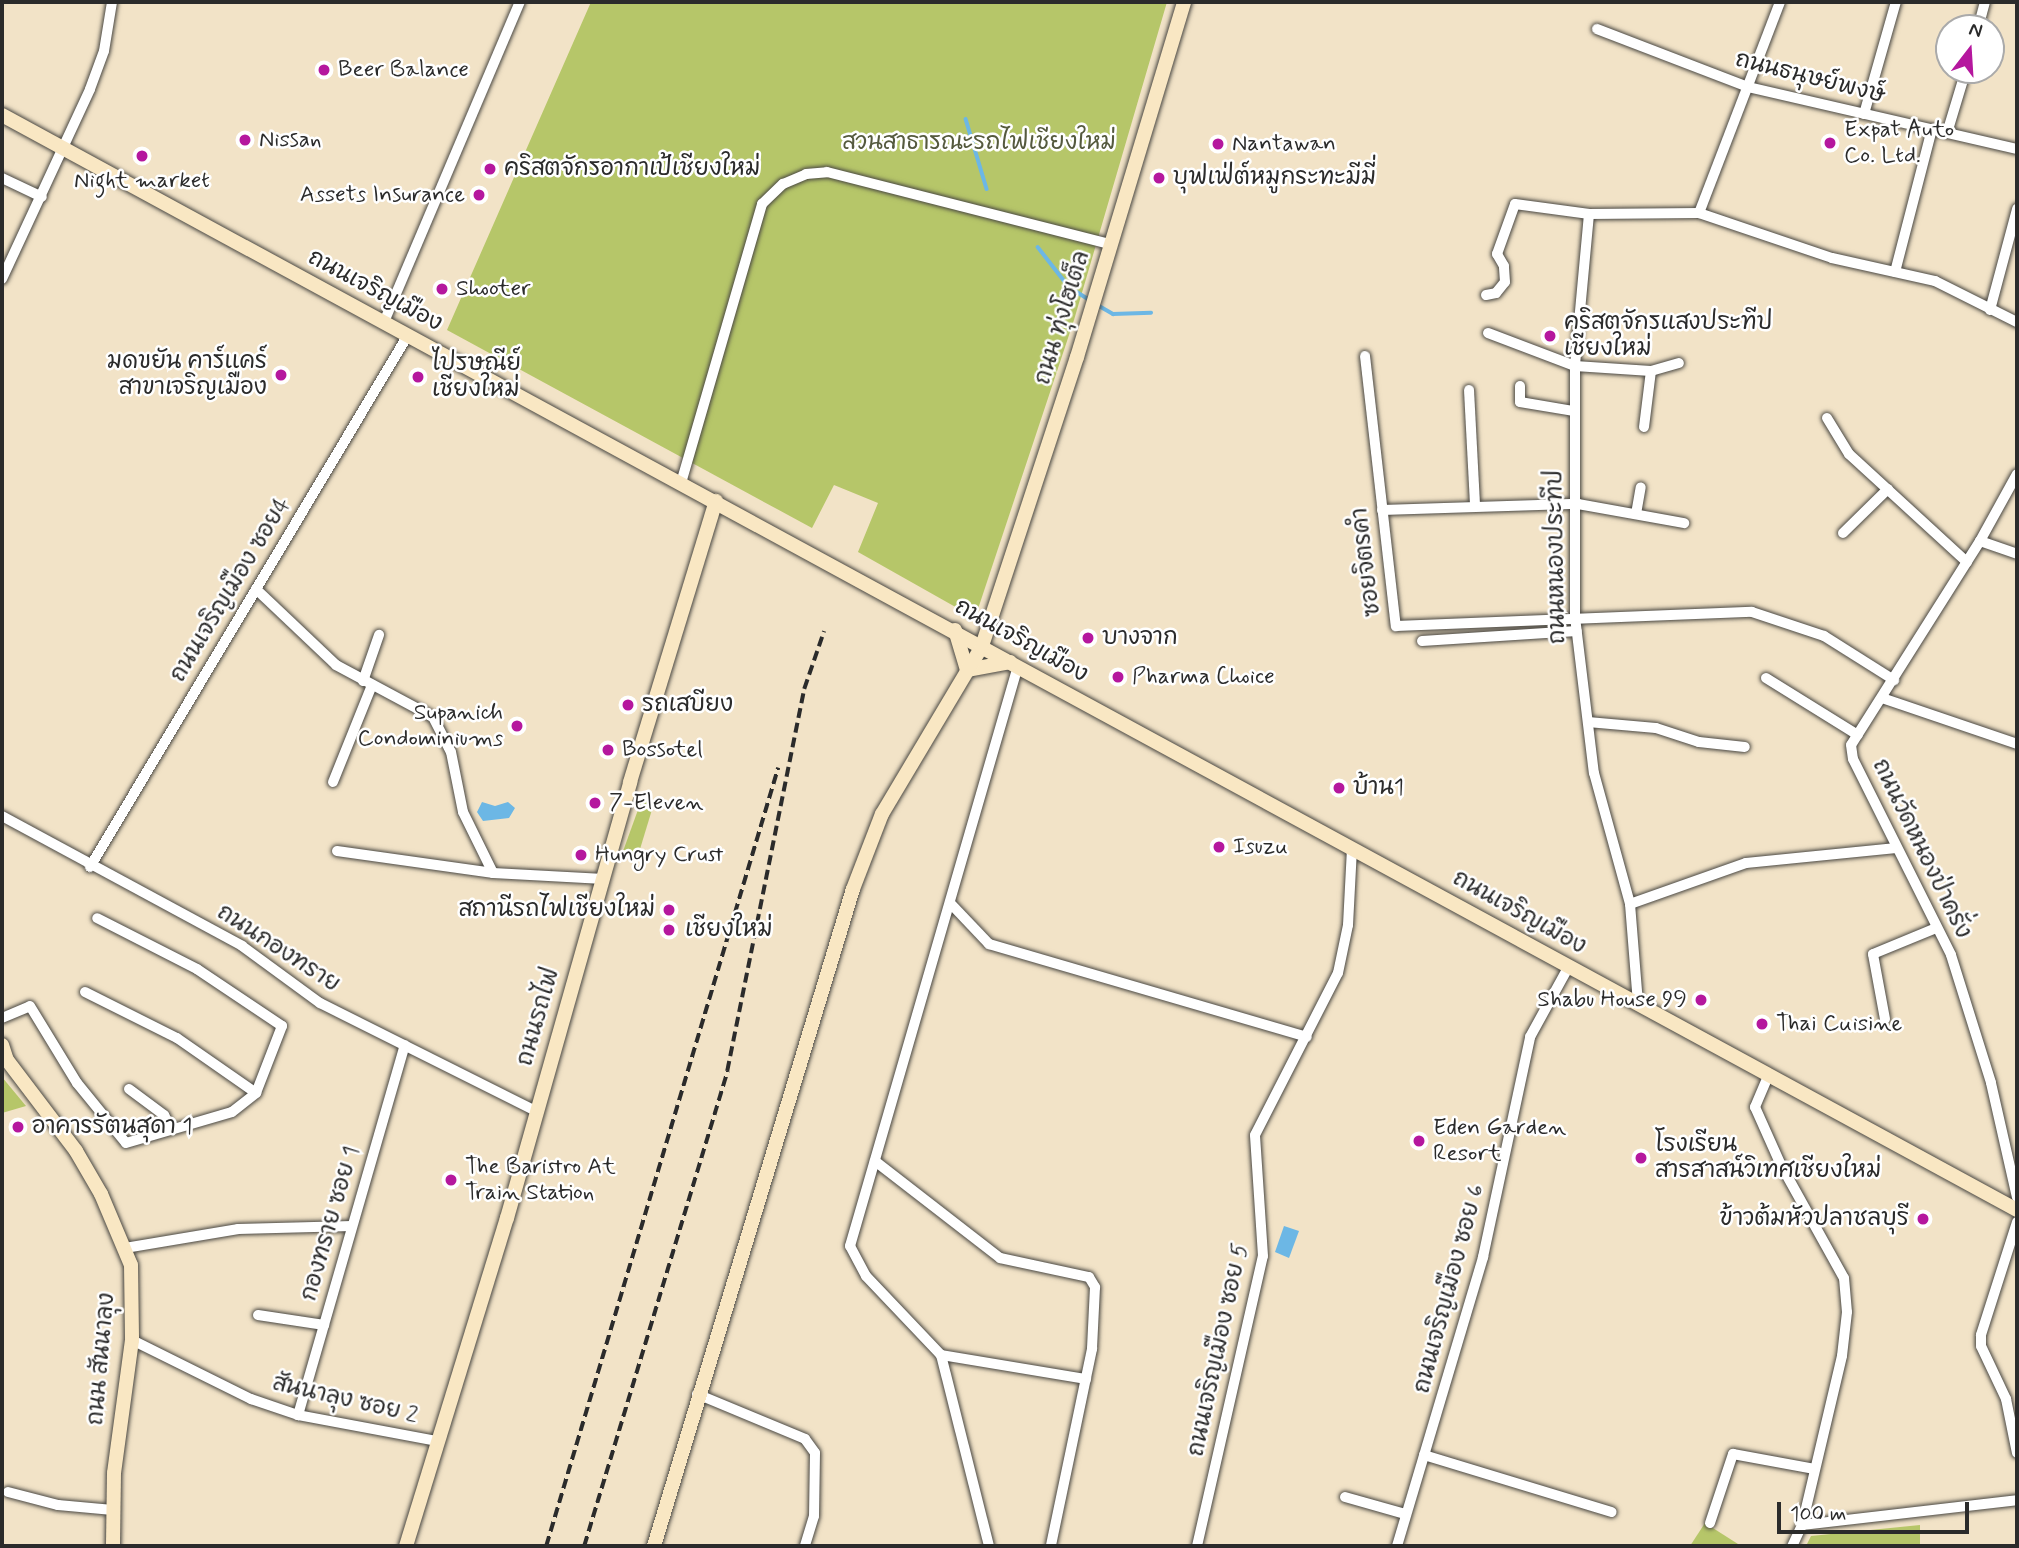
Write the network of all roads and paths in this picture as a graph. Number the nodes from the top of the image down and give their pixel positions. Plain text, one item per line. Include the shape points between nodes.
1 (112, 2) edge
2 (520, 2) edge
3 (1184, 2) edge
4 (1780, 2) edge
5 (1896, 2) edge
6 (1597, 29) dead end
7 (1962, 84) edge
8 (1748, 87) junction
9 (1864, 114) junction
10 (2, 115) edge
11 (1932, 130) junction
12 (1947, 133) junction
13 (2017, 149) edge
14 (66, 150) junction
15 (2, 178) edge
16 (41, 197) junction
17 (2017, 209) edge
18 (1699, 213) junction
19 (1589, 214) junction
20 (1109, 244) junction
21 (1895, 272) junction
22 (2, 279) edge
23 (1486, 295) dead end
24 (1990, 310) junction
25 (384, 322) junction
26 (2017, 322) edge
27 (1488, 333) dead end
28 (408, 335) junction
29 (1365, 356) dead end
30 (1679, 363) dead end
31 (1574, 366) junction
32 (1651, 370) junction
33 (1520, 386) dead end
34 (1469, 390) dead end
35 (1574, 411) junction
36 (1827, 418) dead end
37 (1644, 427) dead end
38 (2017, 474) edge
39 (681, 482) junction
40 (1641, 486) dead end
41 (1888, 489) junction
42 (716, 501) junction
43 (1475, 505) junction
44 (1578, 505) junction
45 (1382, 510) junction
46 (1636, 514) junction
47 (1684, 523) dead end
48 (1843, 533) dead end
49 (1980, 541) junction
50 (2017, 554) edge
51 (1967, 562) junction
52 (256, 589) junction
53 (1575, 617) junction
54 (955, 630) junction
55 (1577, 631) junction
56 (379, 635) dead end
57 (1422, 641) dead end
58 (982, 646) junction
59 (1014, 664) junction
60 (967, 670) junction
61 (1766, 678) dead end
62 (1894, 680) junction
63 (368, 683) junction
64 (1882, 698) junction
65 (1588, 722) junction
66 (1857, 735) junction
67 (2017, 744) edge
68 (1745, 747) dead end
69 (333, 782) dead end
70 (2, 816) edge
71 (1352, 848) junction
72 (1896, 849) junction
73 (337, 851) dead end
74 (90, 867) junction
75 (494, 873) junction
76 (604, 879) junction
77 (1630, 904) junction
78 (952, 905) junction
79 (97, 918) dead end
80 (1936, 928) junction
81 (1569, 966) junction
82 (85, 992) dead end
83 (1638, 1003) junction
84 (2, 1018) edge
85 (1885, 1019) dead end
86 (1307, 1037) junction
87 (2, 1045) edge
88 (405, 1045) junction
89 (1769, 1074) junction
90 (129, 1089) dead end
91 (256, 1094) junction
92 (536, 1111) junction
93 (171, 1128) junction
94 (875, 1161) junction
95 (2017, 1197) edge
96 (2017, 1210) edge
97 (2017, 1222) edge
98 (352, 1226) junction
99 (125, 1248) junction
100 (258, 1315) dead end
101 (324, 1325) junction
102 (132, 1340) junction
103 (941, 1355) junction
104 (1086, 1379) junction
105 (697, 1394) junction
106 (298, 1415) junction
107 (437, 1441) junction
108 (2017, 1453) edge
109 (1424, 1455) junction
110 (1815, 1469) junction
111 (8, 1492) dead end
112 (1345, 1496) dead end
113 (2017, 1500) edge
114 (113, 1510) junction
115 (1612, 1511) dead end
116 (1405, 1514) junction
117 (1710, 1523) dead end
118 (1802, 1525) junction
119 (113, 1546) edge
120 (406, 1546) edge
121 (654, 1546) edge
122 (805, 1546) edge
123 (989, 1546) edge
124 (1051, 1546) edge
125 (1197, 1546) edge
126 (1397, 1546) edge
127 (1792, 1546) edge

1 - 14 street via 104,51
2 - 25 street
3 - 20 main road, ถนน ทุ่งโฮเต็ล
4 - 8 street
5 - 9 street
6 - 8 street, ถนนธนุษย์พงษ์
7 - 12 street
8 - 9 street, ถนนธนุษย์พงษ์
8 - 18 street
9 - 11 street, ถนนธนุษย์พงษ์
10 - 14 main road, ถนนเจริญเมือง
11 - 12 street, ถนนธนุษย์พงษ์
11 - 21 street
12 - 13 street, ถนนธนุษย์พงษ์
14 - 16 street
14 - 25 main road, ถนนเจริญเมือง
15 - 16 street
16 - 22 street
17 - 24 street
18 - 19 street
18 - 21 street via 1832,258
19 - 23 street via 1513,205 1497,254 1504,266 1504,282 1496,293
19 - 31 street, ถนนหนองประทีป
20 - 39 street via 827,172 806,174 783,184 762,204
20 - 58 main road, ถนน ทุ่งโฮเต็ล
21 - 24 street via 1957,289
24 - 26 street
25 - 28 main road, ถนนเจริญเมือง
27 - 31 street
28 - 39 main road, ถนนเจริญเมือง
28 - 52 street, ถนนเจริญเมือง ซอย4
29 - 45 street, ซอยจิตรคำ
30 - 32 street
31 - 32 street
31 - 35 street, ถนนหนองประทีป
32 - 37 street
33 - 35 street via 1520,402
34 - 43 street
35 - 44 street, ถนนหนองประทีป
36 - 41 street via 1849,454
38 - 49 street, ถนนวัดหนองป่าครั่ง
39 - 42 main road, ถนนเจริญเมือง
40 - 46 street
41 - 48 street
41 - 51 street
42 - 54 main road, ถนนเจริญเมือง
42 - 76 main road, ถนนรถไฟ
43 - 44 street
43 - 45 street
44 - 46 street
44 - 53 street, ถนนหนองประทีป
45 - 53 street, ซอยจิตรคำ via 1396,626
46 - 47 street
49 - 50 street
49 - 51 street, ถนนวัดหนองป่าครั่ง
51 - 62 street, ถนนวัดหนองป่าครั่ง
52 - 63 street via 310,644
52 - 74 street, ถนนเจริญเมือง ซอย4
53 - 55 street, ถนนหนองประทีป
53 - 62 street via 1752,612 1824,636
54 - 58 main road, ถนนเจริญเมือง
54 - 60 main road
55 - 57 street
55 - 65 street, ถนนหนองประทีป
56 - 63 street
58 - 59 main road, ถนนเจริญเมือง
58 - 60 main road, ถนน ทุ่งโฮเต็ล
59 - 60 main road
59 - 71 main road, ถนนเจริญเมือง
59 - 78 street
60 - 105 main road, ถนน ทุ่งโฮเต็ล via 882,814 853,889
61 - 66 street
62 - 64 street, ถนนวัดหนองป่าครั่ง
63 - 69 street
63 - 75 street via 415,705 444,733 463,812
64 - 66 street, ถนนวัดหนองป่าครั่ง
64 - 67 street
65 - 68 street via 1656,728 1699,742
65 - 77 street, ถนนหนองประทีป via 1594,774
66 - 72 street, ถนนวัดหนองป่าครั่ง via 1851,745 1853,759
70 - 74 street, ถนนกองทราย
71 - 81 main road, ถนนเจริญเมือง
71 - 86 street, ถนนเจริญเมือง ซอย 5 via 1344,952 1331,994
72 - 77 street via 1746,863
72 - 80 street, ถนนวัดหนองป่าครั่ง
73 - 75 street
74 - 88 street, ถนนกองทราย via 242,946 320,1003
75 - 76 street
76 - 92 main road, ถนนรถไฟ
77 - 83 street, ถนนหนองประทีป
78 - 86 street via 989,944
78 - 94 street
79 - 91 street via 197,969 282,1026
80 - 85 street via 1872,954
80 - 95 street, ถนนวัดหนองป่าครั่ง via 1951,955 1992,1083
81 - 83 main road, ถนนเจริญเมือง
81 - 109 street, ถนนเจริญเมือง ซอย 6 via 1530,1037 1494,1217
82 - 91 street via 177,1038
83 - 89 main road, ถนนเจริญเมือง
84 - 93 street via 30,1006 77,1083 125,1143
86 - 125 street, ถนนเจริญเมือง ซอย 5 via 1261,1116 1255,1135 1263,1256
87 - 99 main road, ถนน สันนาลุง via 7,1060 76,1151
88 - 92 street, ถนนกองทราย
88 - 98 street, กองทราย ซอย 1
89 - 96 main road, ถนนเจริญเมือง
89 - 110 street via 1755,1107 1781,1165 1844,1278 1847,1312 1842,1356
90 - 93 street via 164,1115
91 - 93 street via 232,1112
92 - 107 main road, ถนนรถไฟ
94 - 103 street via 849,1245 854,1258
94 - 104 street via 1000,1258 1089,1277 1096,1287
97 - 108 street via 1981,1346 2006,1399
98 - 99 street via 238,1229
98 - 101 street, กองทราย ซอย 1
99 - 102 main road, ถนน สันนาลุง via 134,1302
100 - 101 street
101 - 106 street, กองทราย ซอย 1
102 - 106 street, สันนาลุง ซอย 2 via 197,1376
102 - 114 main road, ถนน สันนาลุง
103 - 104 street
103 - 123 street
104 - 124 street
105 - 121 main road, ถนน ทุ่งโฮเต็ล
105 - 122 street via 805,1439 815,1453 814,1516
106 - 107 street, สันนาลุง ซอย 2
107 - 120 main road, ถนนรถไฟ
109 - 115 street
109 - 116 street, ถนนเจริญเมือง ซอย 6
110 - 117 street via 1733,1454
110 - 118 street
111 - 114 street via 58,1505
112 - 116 street
113 - 118 street
114 - 119 main road, ถนน สันนาลุง
116 - 126 street, ถนนเจริญเมือง ซอย 6
118 - 127 street

